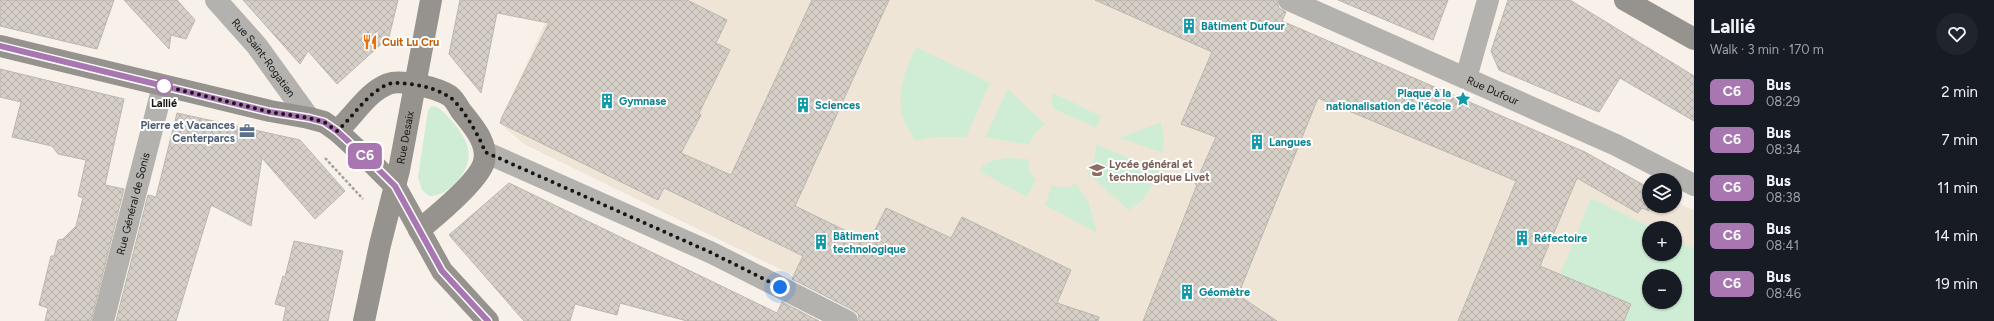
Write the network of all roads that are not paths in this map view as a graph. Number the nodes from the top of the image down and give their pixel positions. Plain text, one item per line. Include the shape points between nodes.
1 (216, 0) edge
2 (431, 0) edge
3 (1288, 0) edge
4 (1488, 0) edge
5 (1625, 0) edge
6 (1694, 40) edge
7 (0, 46) edge
8 (1466, 78) junction
9 (416, 85) junction
10 (163, 86) junction
11 (309, 118) junction
12 (337, 131) junction
13 (485, 152) junction
14 (1694, 185) edge
15 (395, 186) junction
16 (419, 230) junction
17 (103, 321) edge
18 (364, 321) edge
19 (488, 321) edge
20 (847, 321) edge

1 - 11 street, Rue Saint-Rogatien via 257,46
2 - 9 street, Rue Desaix
3 - 8 street, Rue Dufour
4 - 8 street
5 - 6 street
7 - 10 street
8 - 14 street, Rue Dufour via 1616,145
9 - 12 street via 397,82 380,88
9 - 13 street via 431,87 450,96 478,133
9 - 15 street, Rue Desaix
10 - 11 street via 270,112
10 - 17 street, Rue Général de Sonis
11 - 12 street via 324,122
12 - 15 street
13 - 16 street via 484,161 477,175
13 - 20 street via 712,253
15 - 16 street
15 - 18 street, Rue Desaix
16 - 19 street via 442,271

